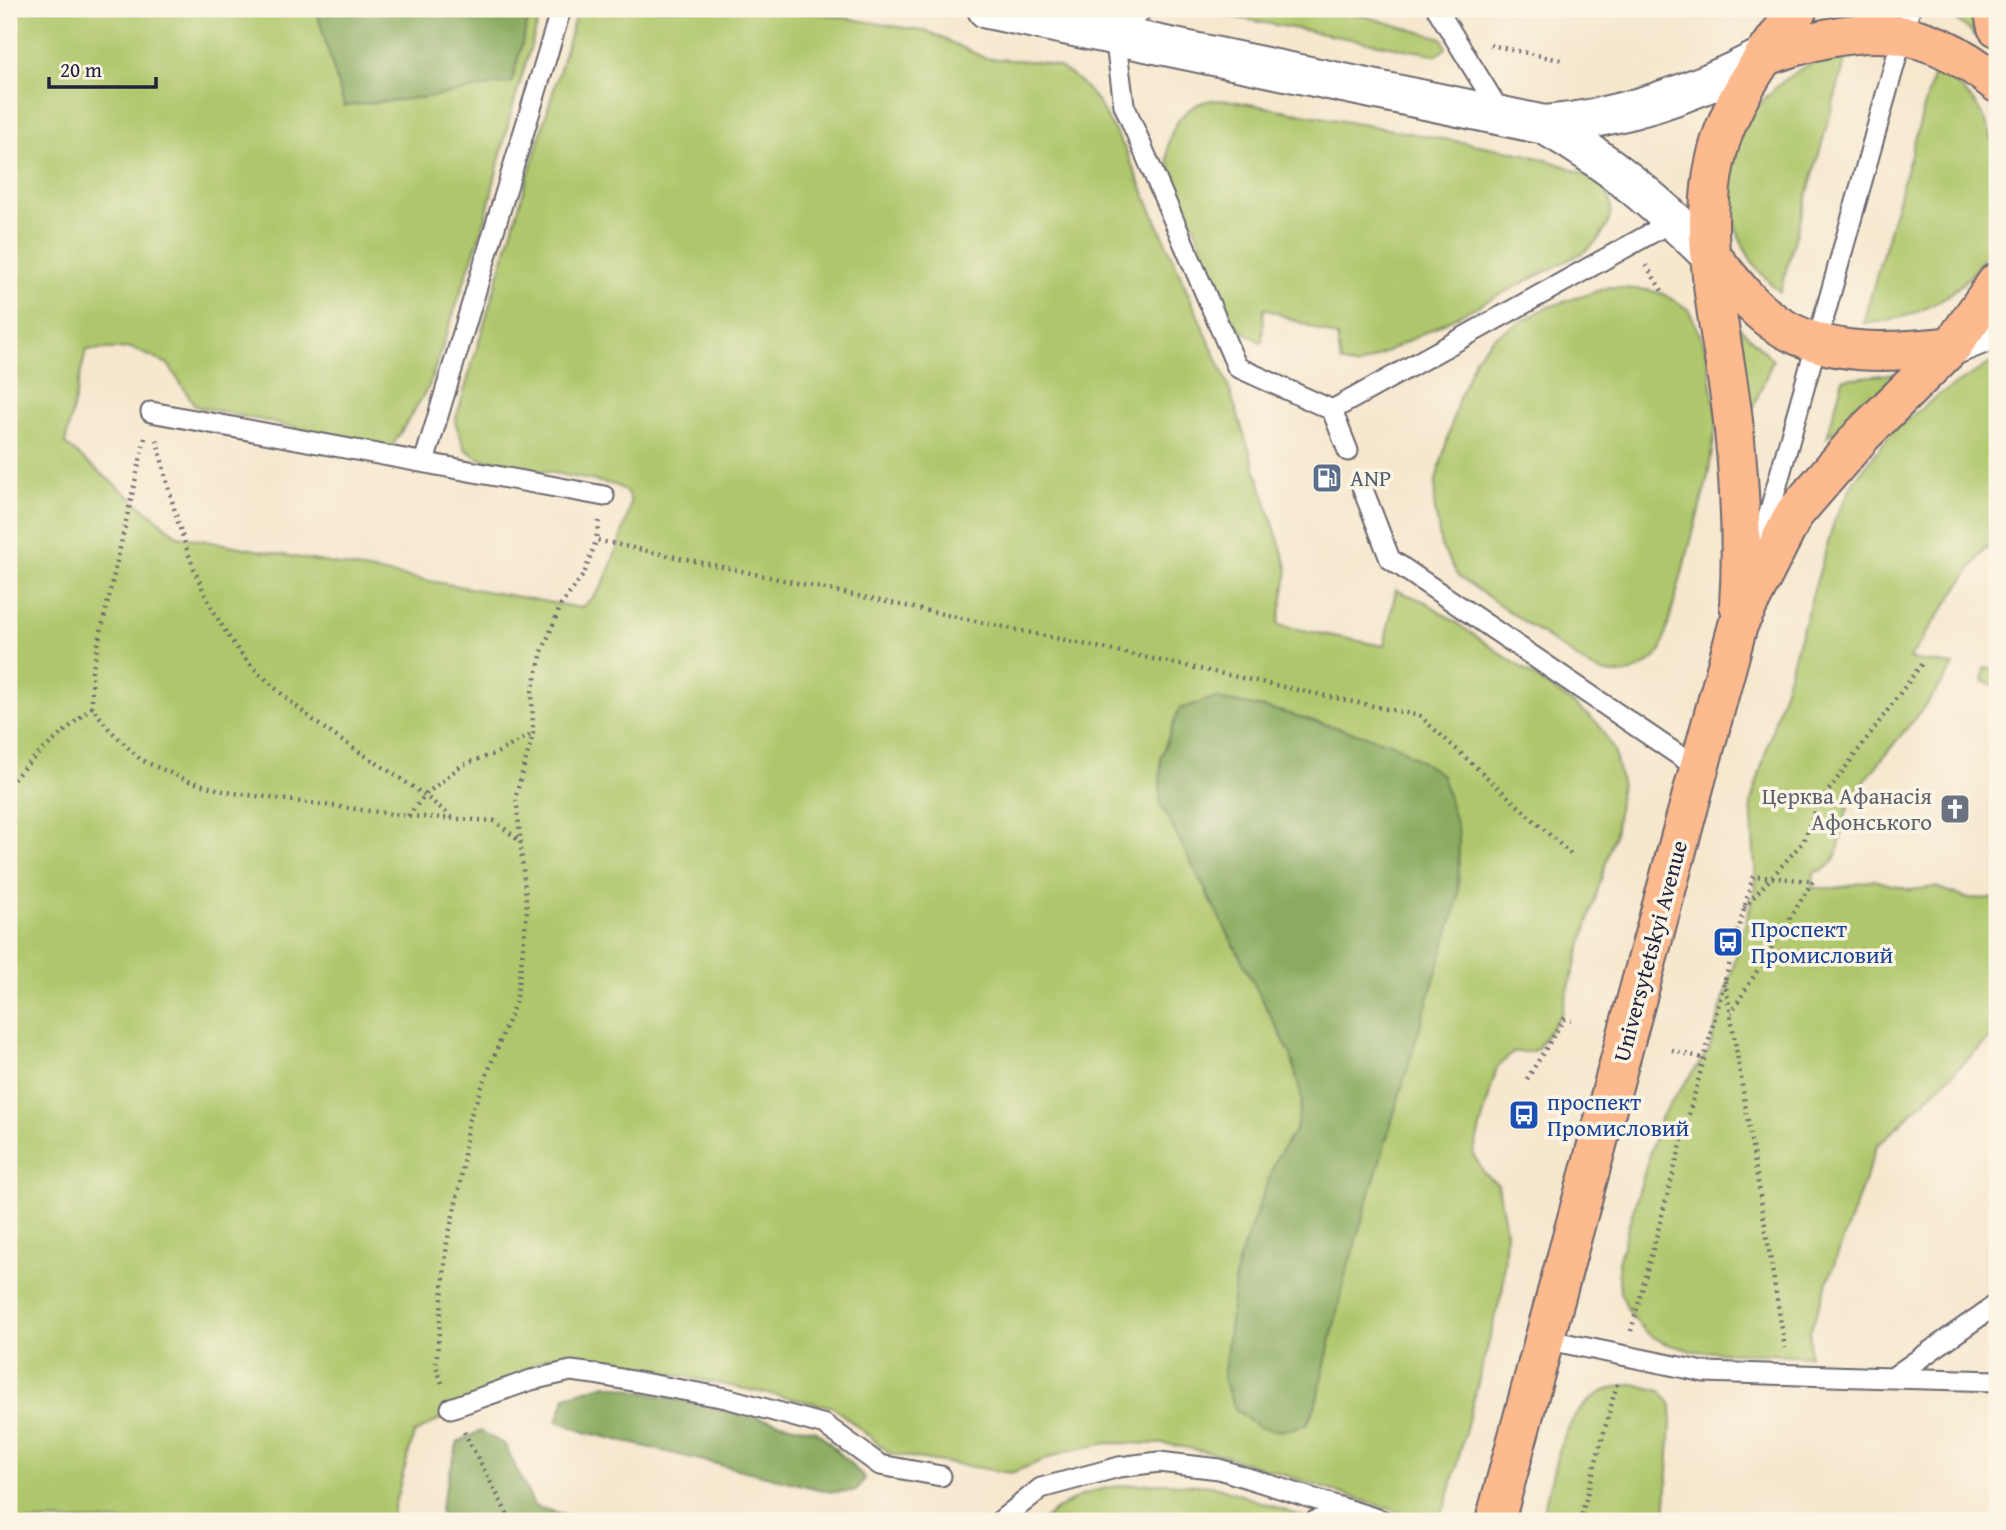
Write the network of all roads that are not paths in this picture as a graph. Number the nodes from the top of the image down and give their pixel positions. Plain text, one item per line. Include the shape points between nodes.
1 (561, 9) edge
2 (987, 9) edge
3 (1143, 9) edge
4 (1437, 9) edge
5 (1798, 9) edge
6 (1993, 9) edge
7 (1060, 16) edge
8 (1906, 21) edge
9 (1997, 27) edge
10 (1115, 36) junction
11 (1763, 57) junction
12 (1997, 83) edge
13 (1503, 116) junction
14 (1545, 125) junction
15 (1675, 220) junction
16 (1712, 257) junction
17 (1997, 282) edge
18 (1997, 328) edge
19 (1817, 343) junction
20 (1952, 346) junction
21 (1332, 410) junction
22 (151, 412) road end
23 (1348, 452) dead end
24 (424, 462) junction
25 (1362, 486) dead end
26 (604, 496) road end
27 (1738, 625) junction
28 (1699, 769) junction
29 (1997, 1304) edge
30 (1544, 1339) junction
31 (1892, 1378) junction
32 (1997, 1381) edge
33 (451, 1408) road end
34 (941, 1476) dead end
35 (1349, 1510) junction
36 (1000, 1521) edge
37 (1315, 1521) edge
38 (1384, 1521) edge
39 (1496, 1521) edge

1 - 24 lane
2 - 7 street
3 - 10 lane
4 - 13 lane
5 - 11 main road, Universytetskyi Avenue
6 - 9 main road
7 - 10 street
8 - 11 main road via 1817,38
8 - 12 main road
8 - 19 lane
10 - 13 street
10 - 21 lane via 1124,105 1237,367
11 - 14 street via 1653,104 1583,122
11 - 16 main road, Universytetskyi Avenue via 1736,104 1720,145 1711,208
13 - 14 street
14 - 15 street via 1605,161
15 - 16 street
15 - 21 lane
16 - 19 main road via 1774,322
16 - 27 main road, Universytetskyi Avenue via 1738,476 1742,555
17 - 20 main road, Universytetskyi Avenue
18 - 20 street
19 - 20 main road via 1873,351
19 - 27 lane
20 - 27 main road, Universytetskyi Avenue via 1846,452 1794,514
21 - 23 lane
22 - 24 lane
24 - 26 lane
25 - 28 lane via 1390,559
27 - 28 main road, Universytetskyi Avenue
28 - 30 main road, Universytetskyi Avenue
29 - 31 lane
30 - 31 lane via 1704,1372
30 - 39 main road, Universytetskyi Avenue
31 - 32 lane
33 - 34 lane via 531,1380 571,1371 594,1374 726,1398 825,1424 880,1465
35 - 36 lane via 1219,1469 1159,1462 1119,1467 1041,1488
35 - 37 lane
35 - 38 lane

